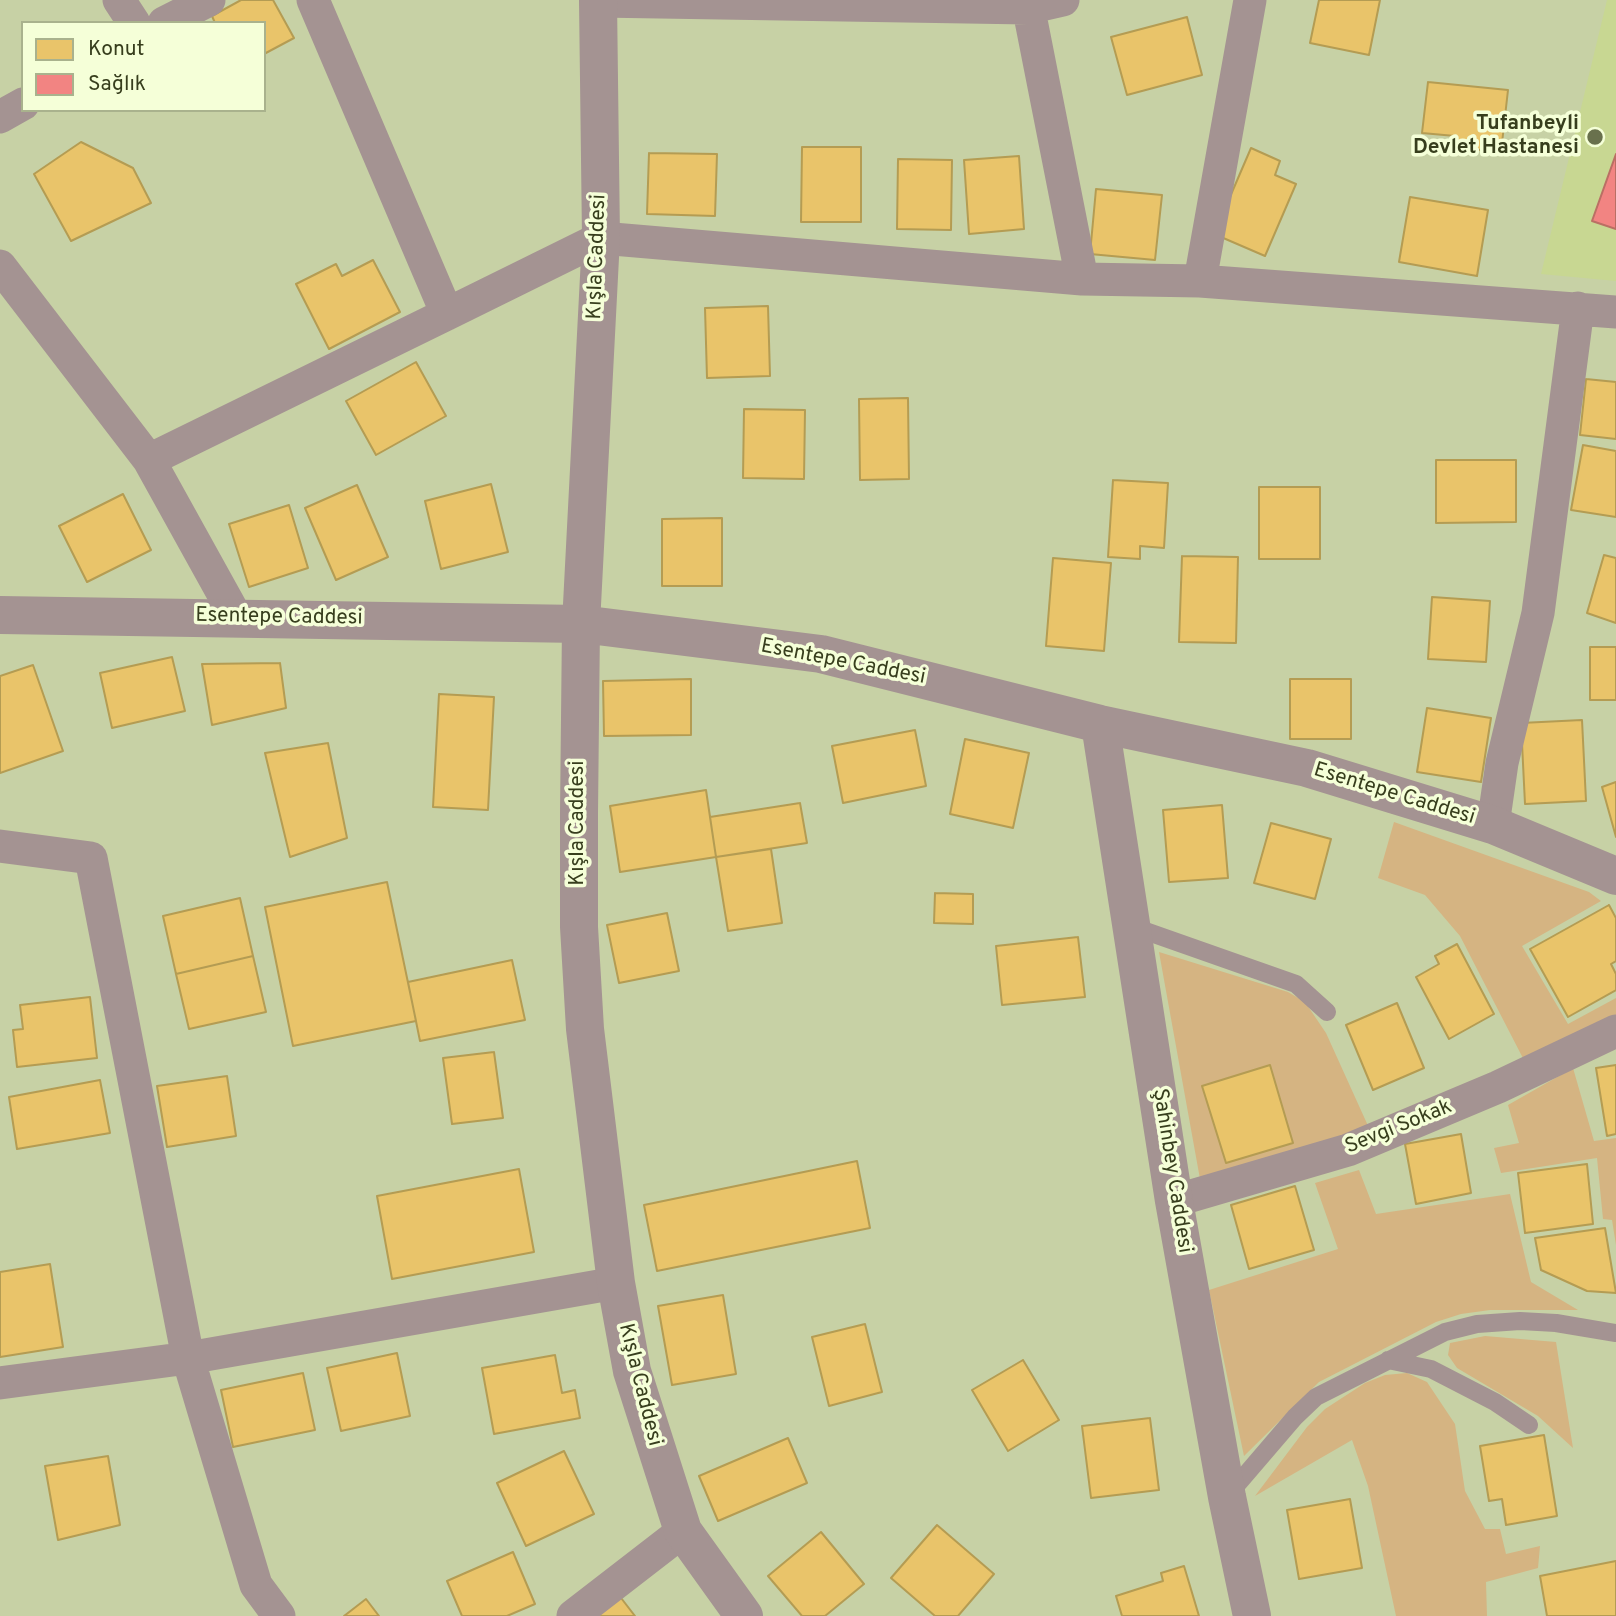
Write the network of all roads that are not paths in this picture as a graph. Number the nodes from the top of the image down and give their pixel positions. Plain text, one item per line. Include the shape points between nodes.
1 (119, 0) edge
2 (209, 0) edge
3 (313, 0) edge
4 (1063, 0) edge
5 (1250, 0) edge
6 (598, 1) edge
7 (1028, 4) edge
8 (133, 21) edge
9 (168, 21) edge
10 (21, 105) edge
11 (0, 117) edge
12 (601, 238) junction
13 (0, 266) edge
14 (1082, 279) junction
15 (1200, 281) junction
16 (1578, 308) junction
17 (1616, 312) edge
18 (447, 314) junction
19 (149, 460) junction
20 (0, 615) edge
21 (236, 617) junction
22 (581, 624) junction
23 (1100, 724) junction
24 (1493, 825) junction
25 (0, 846) edge
26 (1616, 876) edge
27 (1134, 927) junction
28 (1327, 1012) dead end
29 (1616, 1031) edge
30 (1174, 1201) junction
31 (616, 1283) junction
32 (1616, 1333) edge
33 (188, 1358) junction
34 (1388, 1360) junction
35 (0, 1383) edge
36 (1530, 1425) dead end
37 (1227, 1497) junction
38 (683, 1531) junction
39 (279, 1616) edge
40 (573, 1616) edge
41 (744, 1616) edge
42 (1252, 1616) edge

1 - 8 street
2 - 9 street
3 - 18 street
4 - 7 street
5 - 15 street
6 - 7 street
6 - 12 street, Kışla Caddesi
7 - 14 street
10 - 11 street
12 - 14 street
12 - 18 street
12 - 22 street, Kışla Caddesi
13 - 19 street
14 - 15 street
15 - 16 street
16 - 17 street
16 - 24 street via 1538,613 1502,763
18 - 19 street
19 - 21 street
20 - 21 street, Esentepe Caddesi
21 - 22 street, Esentepe Caddesi
22 - 23 street, Esentepe Caddesi via 821,654
22 - 31 street, Kışla Caddesi via 579,927 591,1095
23 - 24 street, Esentepe Caddesi via 1307,768
23 - 27 street, Şahinbey Caddesi
24 - 26 street, Esentepe Caddesi
25 - 33 street via 91,858
27 - 28 lane via 1287,981
27 - 30 street, Şahinbey Caddesi
29 - 30 street, Sevgi Sokak via 1348,1150
30 - 37 street, Şahinbey Caddesi
31 - 33 street
31 - 38 street, Kışla Caddesi via 632,1371
32 - 34 lane via 1556,1323 1478,1324 1445,1332
33 - 35 street
33 - 39 street via 256,1585
34 - 36 lane via 1431,1369
34 - 37 lane via 1316,1397
37 - 42 street, Şahinbey Caddesi
38 - 40 street
38 - 41 street, Kışla Caddesi

